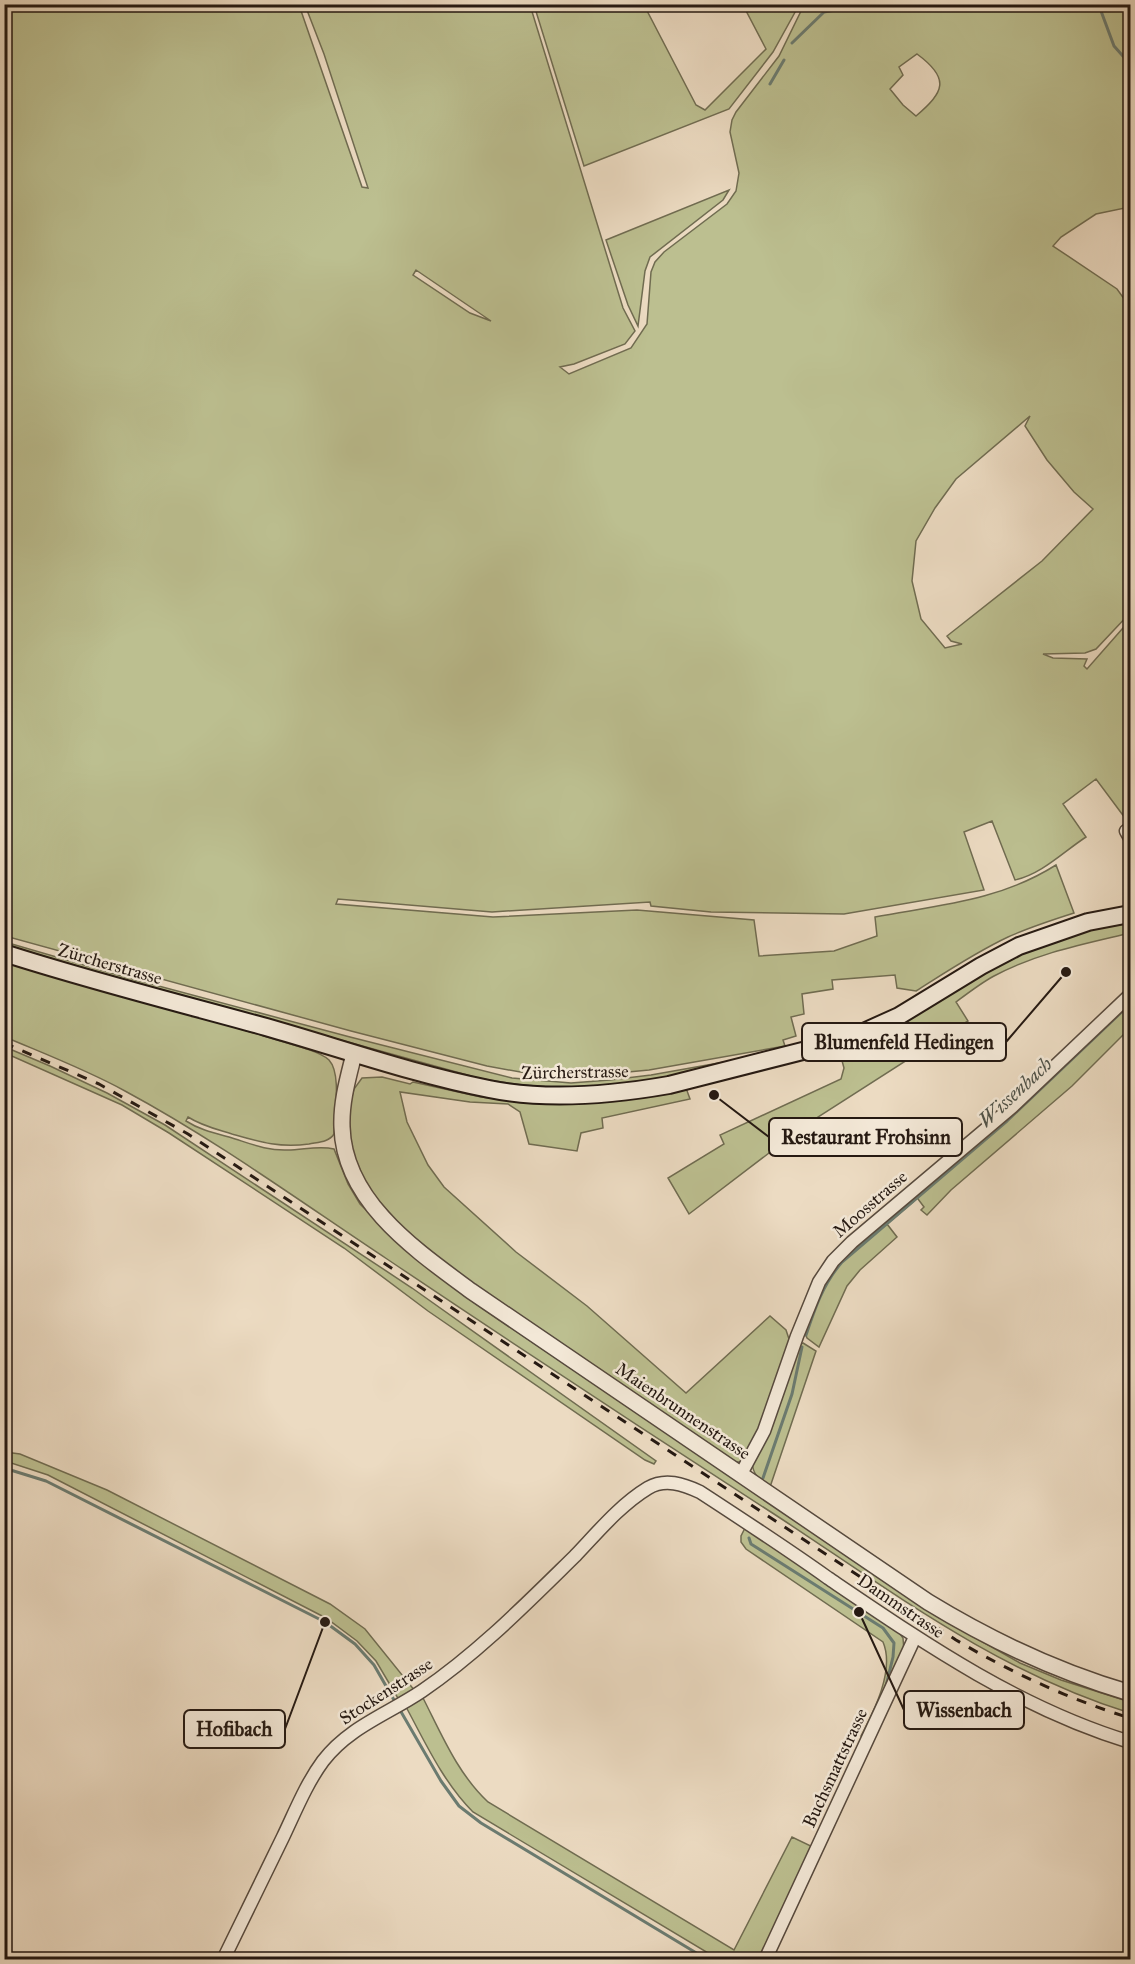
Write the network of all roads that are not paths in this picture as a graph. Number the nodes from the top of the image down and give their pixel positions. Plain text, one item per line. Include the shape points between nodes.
1 (1131, 914) edge
2 (4, 953) edge
3 (1131, 995) edge
4 (354, 1054) junction
5 (741, 1474) junction
6 (663, 1483) joint
7 (915, 1637) junction
8 (1131, 1693) edge
9 (1131, 1742) edge
10 (223, 1959) edge
11 (765, 1959) edge

1 - 4 main road, Zürcherstrasse via 1080,925 1019,946 899,1016 846,1040 669,1085 579,1094 490,1090
2 - 4 main road, Zürcherstrasse
3 - 5 street, Moosstrasse via 1012,1107 833,1261 819,1282 764,1431
4 - 5 street, Maienbrunnenstrasse via 343,1103 343,1141 355,1179 380,1213 417,1249 471,1291
5 - 8 street, Maienbrunnenstrasse via 966,1625 1043,1662
6 - 7 street, Dammstrasse via 700,1491
6 - 10 street, Stockenstrasse via 647,1489 628,1504 534,1596 446,1674 359,1727 339,1744 306,1789
7 - 9 street, Dammstrasse via 1012,1694
7 - 11 street, Buchsmattstrasse

